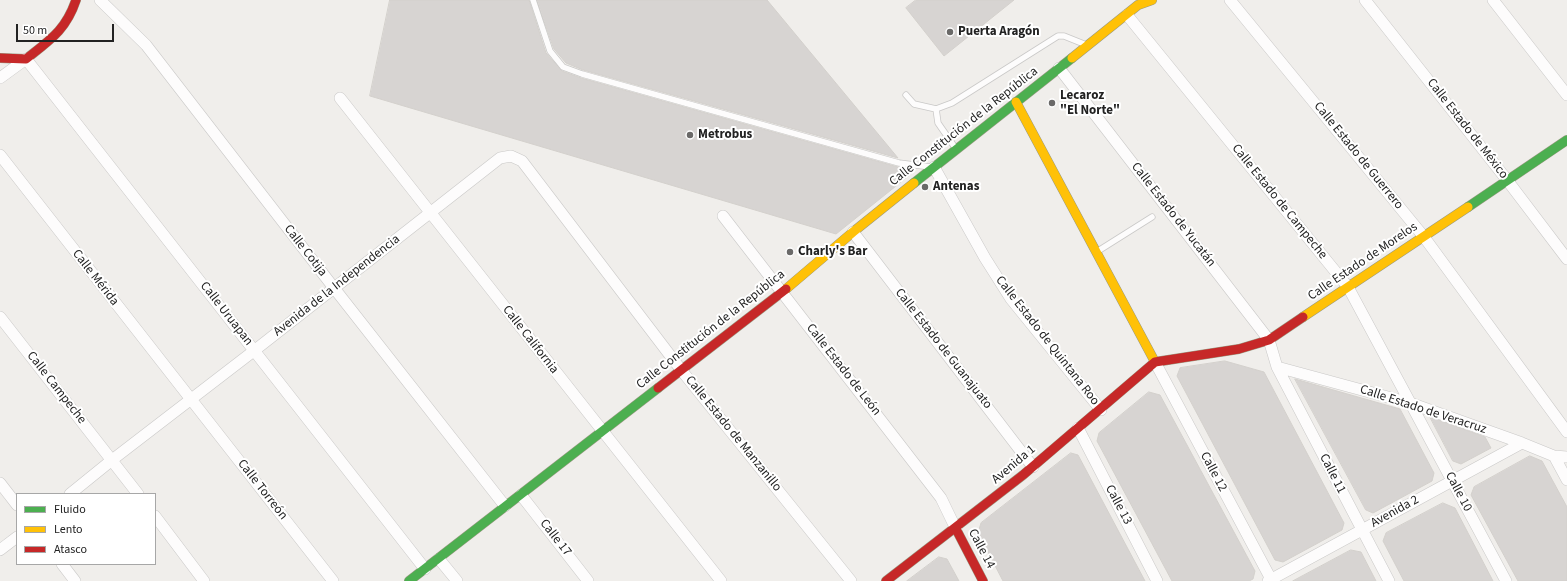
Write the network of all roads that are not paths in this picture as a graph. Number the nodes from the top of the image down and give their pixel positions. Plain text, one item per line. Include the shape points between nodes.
1 (76, 0) edge
2 (100, 0) edge
3 (533, 0) edge
4 (1230, 0) edge
5 (1365, 0) edge
6 (1493, 0) edge
7 (1146, 1) edge
8 (1127, 15) junction
9 (1088, 46) junction
10 (0, 58) edge
11 (26, 59) junction
12 (1059, 68) junction
13 (0, 78) edge
14 (906, 95) dead end
15 (1567, 96) edge
16 (340, 98) dead end
17 (1016, 102) junction
18 (936, 109) junction
19 (1567, 140) edge
20 (956, 150) junction
21 (0, 155) edge
22 (511, 156) joint
23 (934, 167) junction
24 (1507, 180) junction
25 (430, 212) junction
26 (722, 216) dead end
27 (1152, 217) dead end
28 (853, 232) junction
29 (1424, 237) junction
30 (1096, 252) junction
31 (1567, 259) edge
32 (1348, 287) junction
33 (334, 288) junction
34 (782, 292) junction
35 (0, 317) edge
36 (1269, 340) junction
37 (255, 350) junction
38 (1155, 362) junction
39 (1277, 367) junction
40 (682, 370) junction
41 (191, 400) junction
42 (1410, 403) junction
43 (1101, 410) junction
44 (1078, 428) junction
45 (601, 431) junction
46 (1567, 432) edge
47 (1522, 443) junction
48 (1554, 456) junction
49 (1567, 457) edge
50 (112, 460) junction
51 (1033, 467) junction
52 (1567, 480) edge
53 (1452, 481) junction
54 (0, 483) edge
55 (71, 493) edge
56 (137, 493) edge
57 (521, 495) junction
58 (16, 504) edge
59 (505, 506) junction
60 (156, 517) edge
61 (956, 529) junction
62 (1361, 530) junction
63 (16, 538) edge
64 (0, 550) edge
65 (439, 559) junction
66 (63, 565) edge
67 (425, 569) junction
68 (1271, 580) edge
69 (75, 581) edge
70 (204, 581) edge
71 (333, 581) edge
72 (409, 581) edge
73 (456, 581) edge
74 (588, 581) edge
75 (721, 581) edge
76 (851, 581) edge
77 (886, 581) edge
78 (983, 581) edge
79 (1158, 581) edge
80 (1389, 581) edge
81 (1506, 581) edge

1 - 11 street via 60,31
2 - 33 street, Calle Cotija via 146,45
3 - 23 lane via 550,51 563,67 899,163
4 - 29 street, Calle Estado de Guerrero
5 - 24 street, Calle Estado de México
6 - 15 street
7 - 8 street, Calle Constitución de la República
8 - 9 street, Calle Constitución de la República
8 - 32 street, Calle Estado de Campeche
9 - 12 street, Calle Constitución de la República
9 - 18 lane via 1058,36 952,103
10 - 11 street
11 - 13 street
11 - 37 street, Calle Uruapan
12 - 17 street, Calle Constitución de la República
12 - 36 street, Calle Estado de Yucatán
14 - 18 lane via 914,104
16 - 25 street, Calle California
17 - 20 street, Calle Constitución de la República
17 - 30 street
18 - 20 lane via 938,123
19 - 24 street, Calle Estado de Morelos
20 - 23 street, Calle Constitución de la República
21 - 41 street, Calle Mérida
22 - 25 street, Avenida de la Independencia via 500,158
22 - 40 street, Calle Estado de Manzanillo via 522,161
23 - 28 street, Calle Constitución de la República
23 - 43 street, Calle Estado de Quintana Roo via 1011,299
24 - 29 street, Calle Estado de Morelos
24 - 31 street, Calle Estado de México
25 - 33 street, Avenida de la Independencia
25 - 45 street, Calle California
26 - 34 street, Calle Estado de León
27 - 30 lane
28 - 34 street, Calle Constitución de la República
28 - 51 street, Calle Estado de Guanajuato
29 - 32 street, Calle Estado de Morelos
29 - 46 street, Calle Estado de Guerrero
30 - 38 street
32 - 36 street, Calle Estado de Morelos
32 - 42 street, Calle Estado de Campeche
33 - 37 street, Avenida de la Independencia
33 - 59 street, Calle Cotija
34 - 40 street, Calle Constitución de la República
34 - 61 street, Calle Estado de León via 941,498
35 - 50 street, Calle Campeche
36 - 38 street, Calle Estado de Morelos via 1239,349
36 - 39 street, Calle Estado de Yucatán
37 - 41 street, Avenida de la Independencia
37 - 67 street, Calle Uruapan
38 - 43 street, Avenida 1
38 - 68 street, Calle 12
39 - 42 street, Calle Estado de Veracruz
39 - 62 street, Calle 11
40 - 45 street, Calle Constitución de la República
40 - 76 street, Calle Estado de Manzanillo
41 - 50 street, Avenida de la Independencia
41 - 71 street, Calle Torreón
42 - 47 street, Calle Estado de Veracruz
42 - 53 street, Calle 10
43 - 44 street, Avenida 1
44 - 51 street, Avenida 1
44 - 79 street, Calle 13
45 - 57 street, Calle Constitución de la República
45 - 75 street, Calle California
47 - 48 street, Calle Estado de Veracruz
47 - 53 street, Avenida 2
48 - 49 street, Calle Estado de Veracruz
48 - 52 street
50 - 55 street, Avenida de la Independencia
50 - 56 street
51 - 61 street, Avenida 1
53 - 62 street, Avenida 2
53 - 81 street, Calle 10
54 - 58 street
57 - 59 street, Calle Constitución de la República
57 - 74 street, Calle 17
59 - 65 street, Calle Constitución de la República
60 - 70 street
61 - 77 street, Avenida 1
61 - 78 street, Calle 14
62 - 68 street, Avenida 2
62 - 80 street, Calle 11
63 - 64 street
65 - 67 street, Calle Constitución de la República
65 - 73 street
66 - 69 street
67 - 72 street, Calle Constitución de la República

